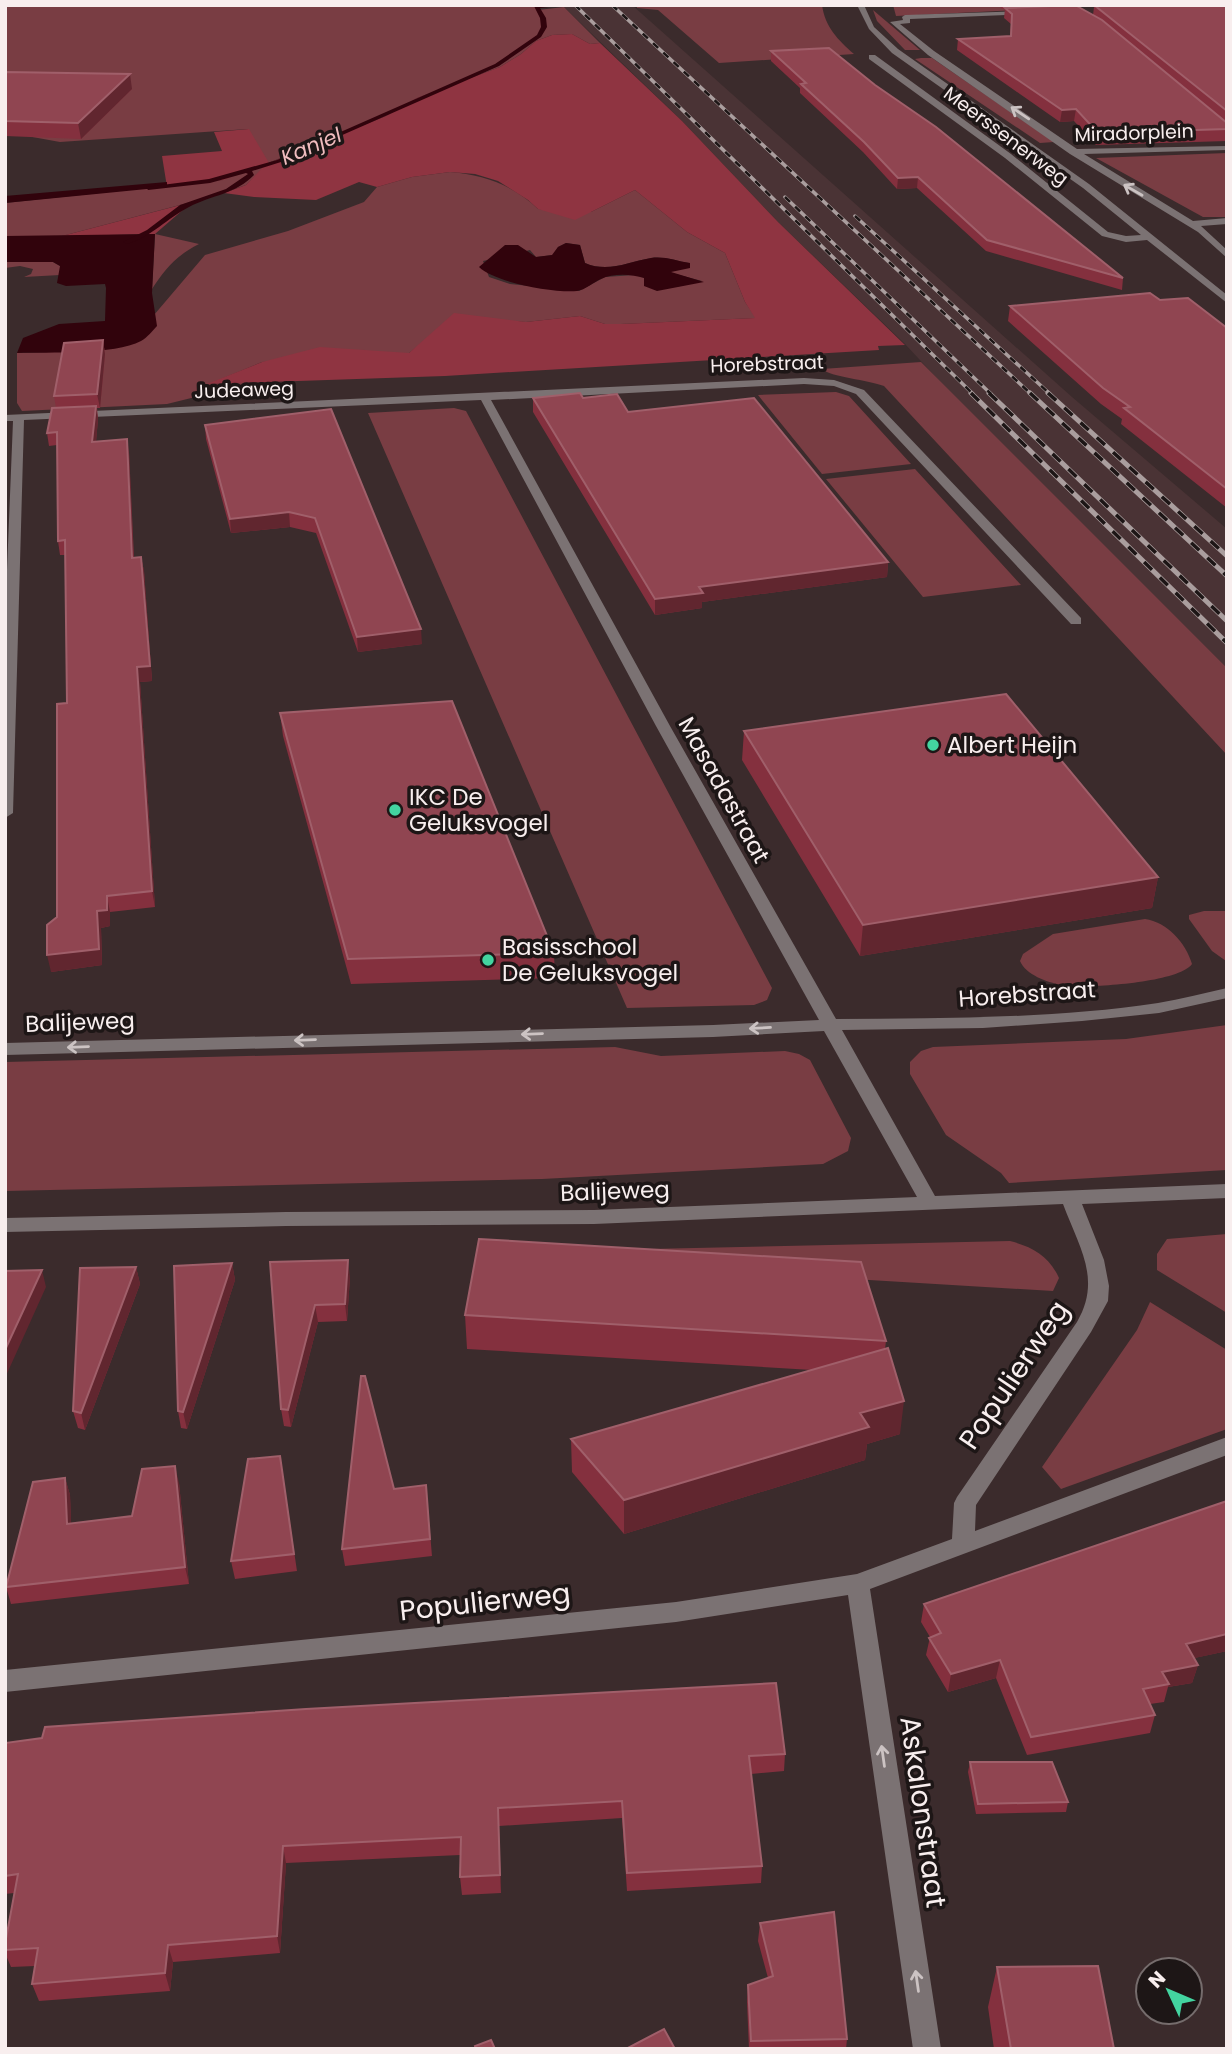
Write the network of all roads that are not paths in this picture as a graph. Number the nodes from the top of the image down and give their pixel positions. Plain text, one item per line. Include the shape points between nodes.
1 (860, 5) edge
2 (1036, 12) edge
3 (931, 53) junction
4 (900, 55) junction
5 (1227, 148) edge
6 (1076, 152) junction
7 (1043, 154) junction
8 (1227, 221) edge
9 (1192, 225) junction
10 (1150, 237) junction
11 (1227, 254) edge
12 (1227, 300) edge
13 (485, 398) junction
14 (12, 418) edge
15 (1076, 621) dead end
16 (8, 632) edge
17 (5, 813) edge
18 (1227, 993) edge
19 (828, 1025) junction
20 (5, 1049) edge
21 (1227, 1191) edge
22 (1070, 1197) junction
23 (929, 1202) junction
24 (5, 1225) edge
25 (1227, 1446) edge
26 (963, 1545) junction
27 (858, 1584) junction
28 (5, 1682) edge
29 (927, 2049) edge

1 - 4 street, Meerssenerweg via 872,28
2 - 3 street, Meerssenerweg via 905,17 908,22 893,22
3 - 4 street, Meerssenerweg
6 -> 3 street, Meerssenerweg
4 - 7 street, Meerssenerweg
4 - 10 street, Meerssenerweg via 872,57 1105,234 1126,239
5 - 6 street, Miradorplein
6 - 7 street, Miradorplein
9 -> 6 street, Meerssenerweg
7 - 10 street, Meerssenerweg
8 - 9 street
9 - 11 street, Meerssenerweg
10 - 12 street, Meerssenerweg
13 - 14 street, Judeaweg
13 - 15 street, Horebstraat via 819,383 853,388
13 - 19 street, Masadastraat
14 - 16 street
16 - 17 street
18 - 19 street, Horebstraat via 1159,1008 1082,1016
19 -> 20 street, Balijeweg
19 - 23 street, Masadastraat
21 - 22 street, Balijeweg
22 - 23 street, Balijeweg
22 - 26 street, Populierweg via 1099,1282 1098,1300 965,1503
23 - 24 street, Balijeweg via 594,1217
25 - 26 street, Populierweg
26 - 27 street, Populierweg
27 - 28 street, Populierweg via 676,1612
29 -> 27 street, Askalonstraat

